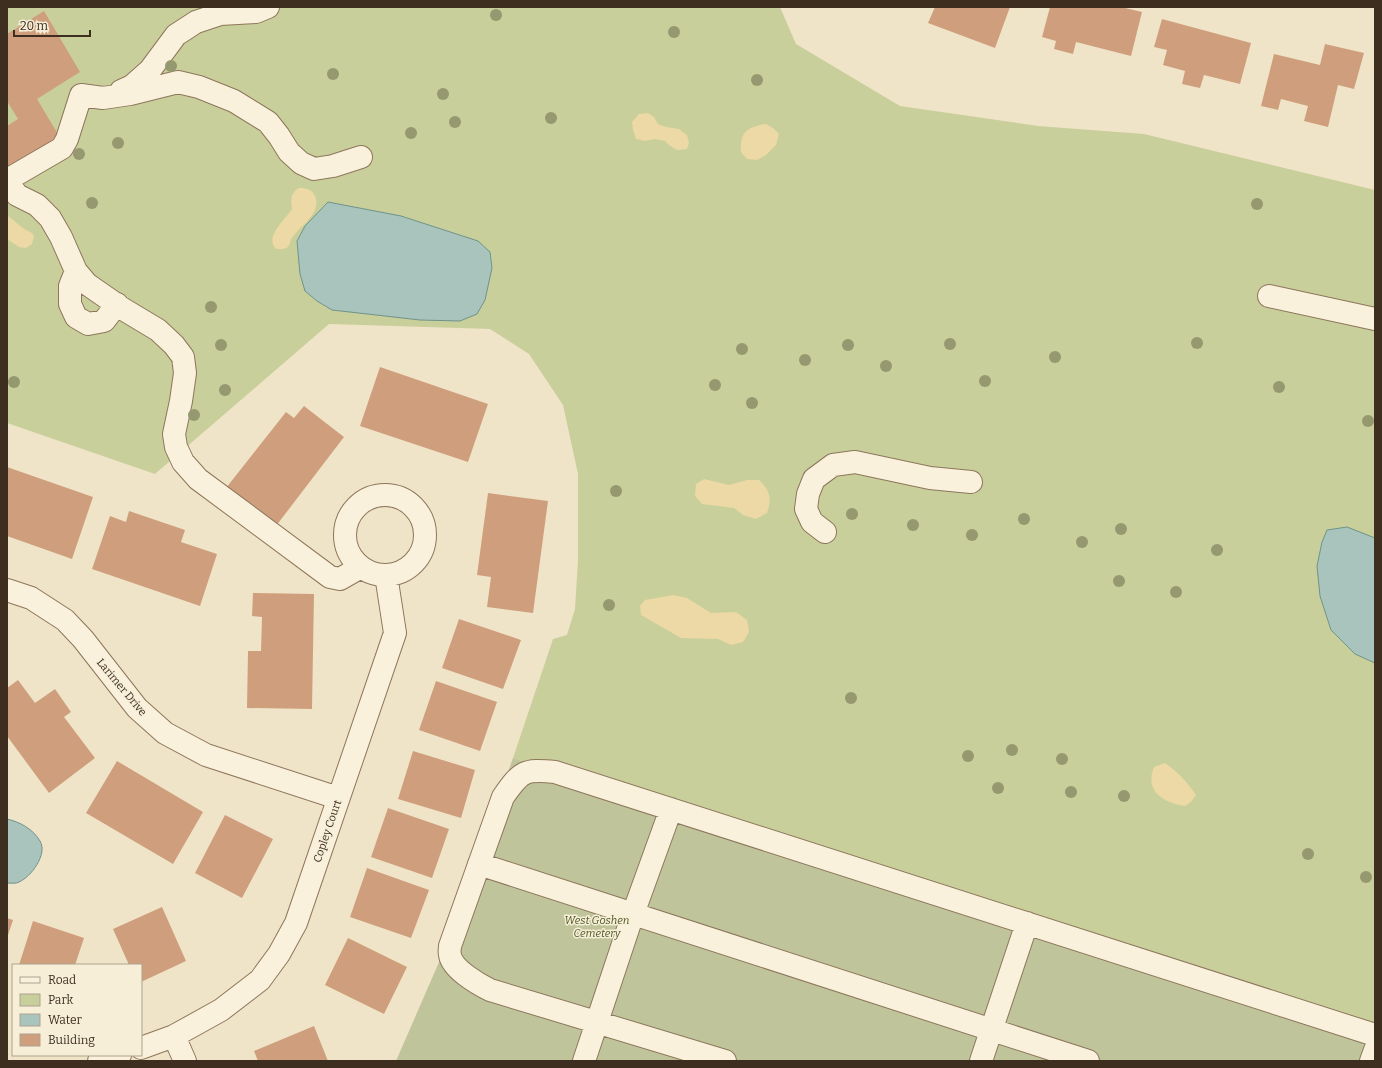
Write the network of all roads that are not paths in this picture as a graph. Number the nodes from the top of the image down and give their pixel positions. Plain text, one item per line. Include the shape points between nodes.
1 (268, 7) edge
2 (103, 98) junction
3 (361, 157) dead end
4 (7, 181) edge
5 (76, 272) junction
6 (1269, 296) dead end
7 (117, 304) junction
8 (1375, 319) edge
9 (971, 482) dead end
10 (825, 532) dead end
11 (361, 567) junction
12 (386, 575) junction
13 (7, 590) edge
14 (338, 798) junction
15 (671, 809) junction
16 (479, 864) junction
17 (633, 914) junction
18 (1027, 923) junction
19 (597, 1022) junction
20 (992, 1030) junction
21 (1375, 1034) edge
22 (174, 1036) junction
23 (142, 1048) edge
24 (1375, 1050) edge
25 (116, 1056) edge
26 (99, 1061) edge
27 (185, 1061) edge
28 (584, 1061) edge
29 (725, 1061) edge
30 (981, 1061) edge
31 (1088, 1061) edge
32 (1371, 1061) edge

1 - 2 street via 256,12 220,14 196,22 176,35 150,70 132,86
2 - 3 street via 178,82 199,87 234,102 268,122 289,152 301,163 314,169
2 - 4 street via 81,95 62,148
4 - 5 street via 18,195 37,205 50,218
5 - 7 street via 87,284
5 - 7 street via 70,286 70,304 76,317 88,324 104,321
6 - 8 street
7 - 11 street via 158,330 183,357 185,373 174,434 176,447 183,462 198,479 330,577 340,579
9 - 10 street via 930,478 855,462 833,465 814,480 808,494 806,509 812,522
11 - 12 street via 373,574
11 - 12 street via 352,558 346,546 345,532 348,519 355,508 366,500 378,495 392,495 415,508 422,518 425,531 419,557 399,573
12 - 14 street, Copley Court via 395,633
13 - 14 street, Larimer Drive via 31,598 64,620 83,639 137,708 165,733 206,755
14 - 22 street, Copley Court via 296,923 279,954 260,980 232,1002
15 - 16 street via 555,772 528,771 515,779 503,797
15 - 17 street
15 - 18 street
16 - 17 street
16 - 19 street via 450,946 450,956 454,963 465,975 490,990
17 - 19 street
17 - 20 street
18 - 20 street
18 - 21 street
19 - 28 street
19 - 29 street
20 - 30 street
20 - 31 street
22 - 23 street, Copley Court
22 - 27 street
24 - 32 street
25 - 26 street

